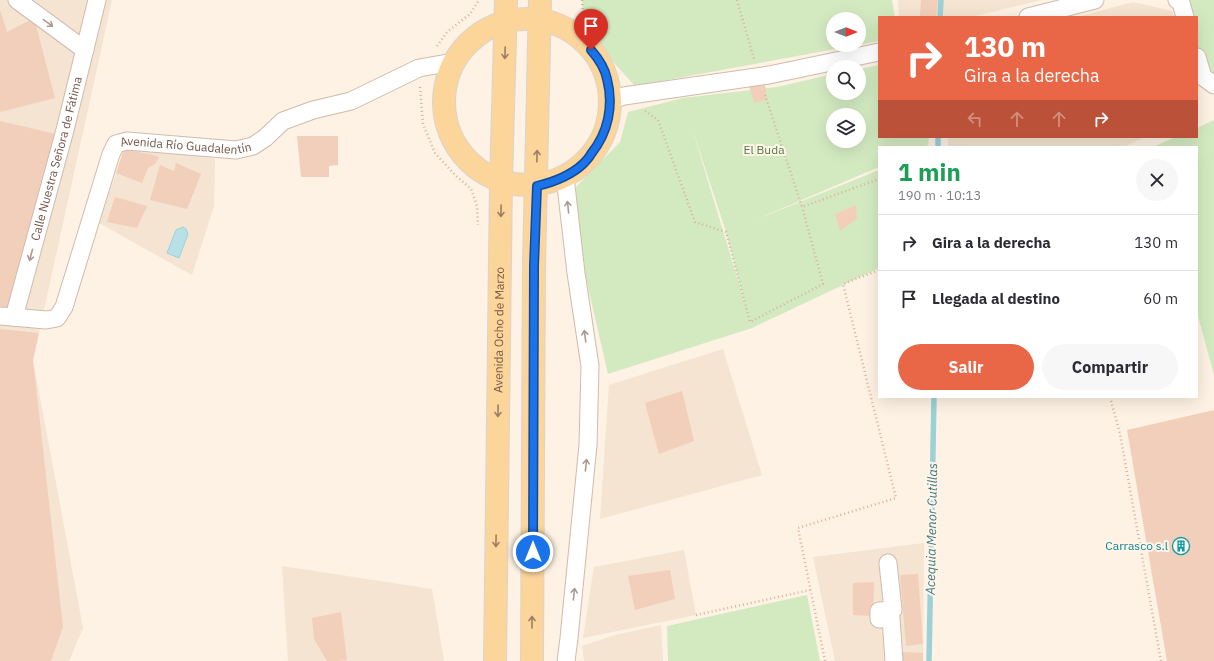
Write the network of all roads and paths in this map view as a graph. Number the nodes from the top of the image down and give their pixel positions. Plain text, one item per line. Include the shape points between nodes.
1 (17, 0) edge
2 (97, 0) edge
3 (479, 0) edge
4 (506, 0) edge
5 (582, 0) edge
6 (737, 0) edge
7 (1095, 0) edge
8 (1177, 0) edge
9 (540, 10) edge
10 (1032, 16) edge
11 (1185, 16) edge
12 (506, 22) junction
13 (584, 41) junction
14 (85, 50) junction
15 (878, 52) edge
16 (1198, 60) edge
17 (453, 62) junction
18 (419, 68) junction
19 (760, 76) junction
20 (1214, 85) edge
21 (766, 95) dead end
22 (617, 98) junction
23 (565, 177) junction
24 (878, 179) edge
25 (501, 182) junction
26 (537, 186) junction
27 (802, 207) junction
28 (479, 229) dead end
29 (878, 270) edge
30 (7, 317) edge
31 (1110, 398) edge
32 (888, 563) dead end
33 (810, 590) junction
34 (696, 615) dead end
35 (495, 661) edge
36 (532, 661) edge
37 (566, 661) edge
38 (825, 661) edge
39 (894, 661) edge
40 (1161, 661) edge

1 -> 14 street
2 - 14 street, Calle Nuestra Señora de Fátima
3 - 18 path via 470,14 447,32
4 - 12 main road, Avenida Ocho de Marzo
5 - 13 path
6 - 19 path
7 - 10 street
8 - 11 street via 1181,3
9 - 12 main road
9 - 13 main road
26 -> 9 main road
12 - 17 main road via 482,31 466,45
12 -> 25 main road, Avenida Ocho de Marzo
13 - 22 main road via 598,58
14 -> 30 street, Calle Nuestra Señora de Fátima via 65,130
15 - 19 street
16 - 20 street via 1203,77
17 - 18 street, Avenida Río Guadalentín
17 - 25 main road via 444,91 443,110 449,134 462,155 479,171
18 - 28 path via 423,124 434,153 471,189 477,206
18 - 30 street, Avenida Río Guadalentín via 351,101 313,110 283,121 253,146 236,150 127,140 116,144 64,307 57,318 46,320
19 - 22 street
21 - 27 path
22 - 23 main road via 599,145 584,163
22 - 27 path via 658,120 695,222 726,232 750,322 823,284
23 - 26 main road
37 -> 23 street via 588,445 590,366
24 - 27 path
25 - 26 main road via 517,186
25 -> 35 main road, Avenida Ocho de Marzo
36 -> 26 main road via 534,266
29 - 33 path via 844,284 896,498 798,528
31 - 40 path via 1120,434
32 - 39 street via 893,610 880,611 878,619 891,618
33 - 34 path
33 - 38 path

